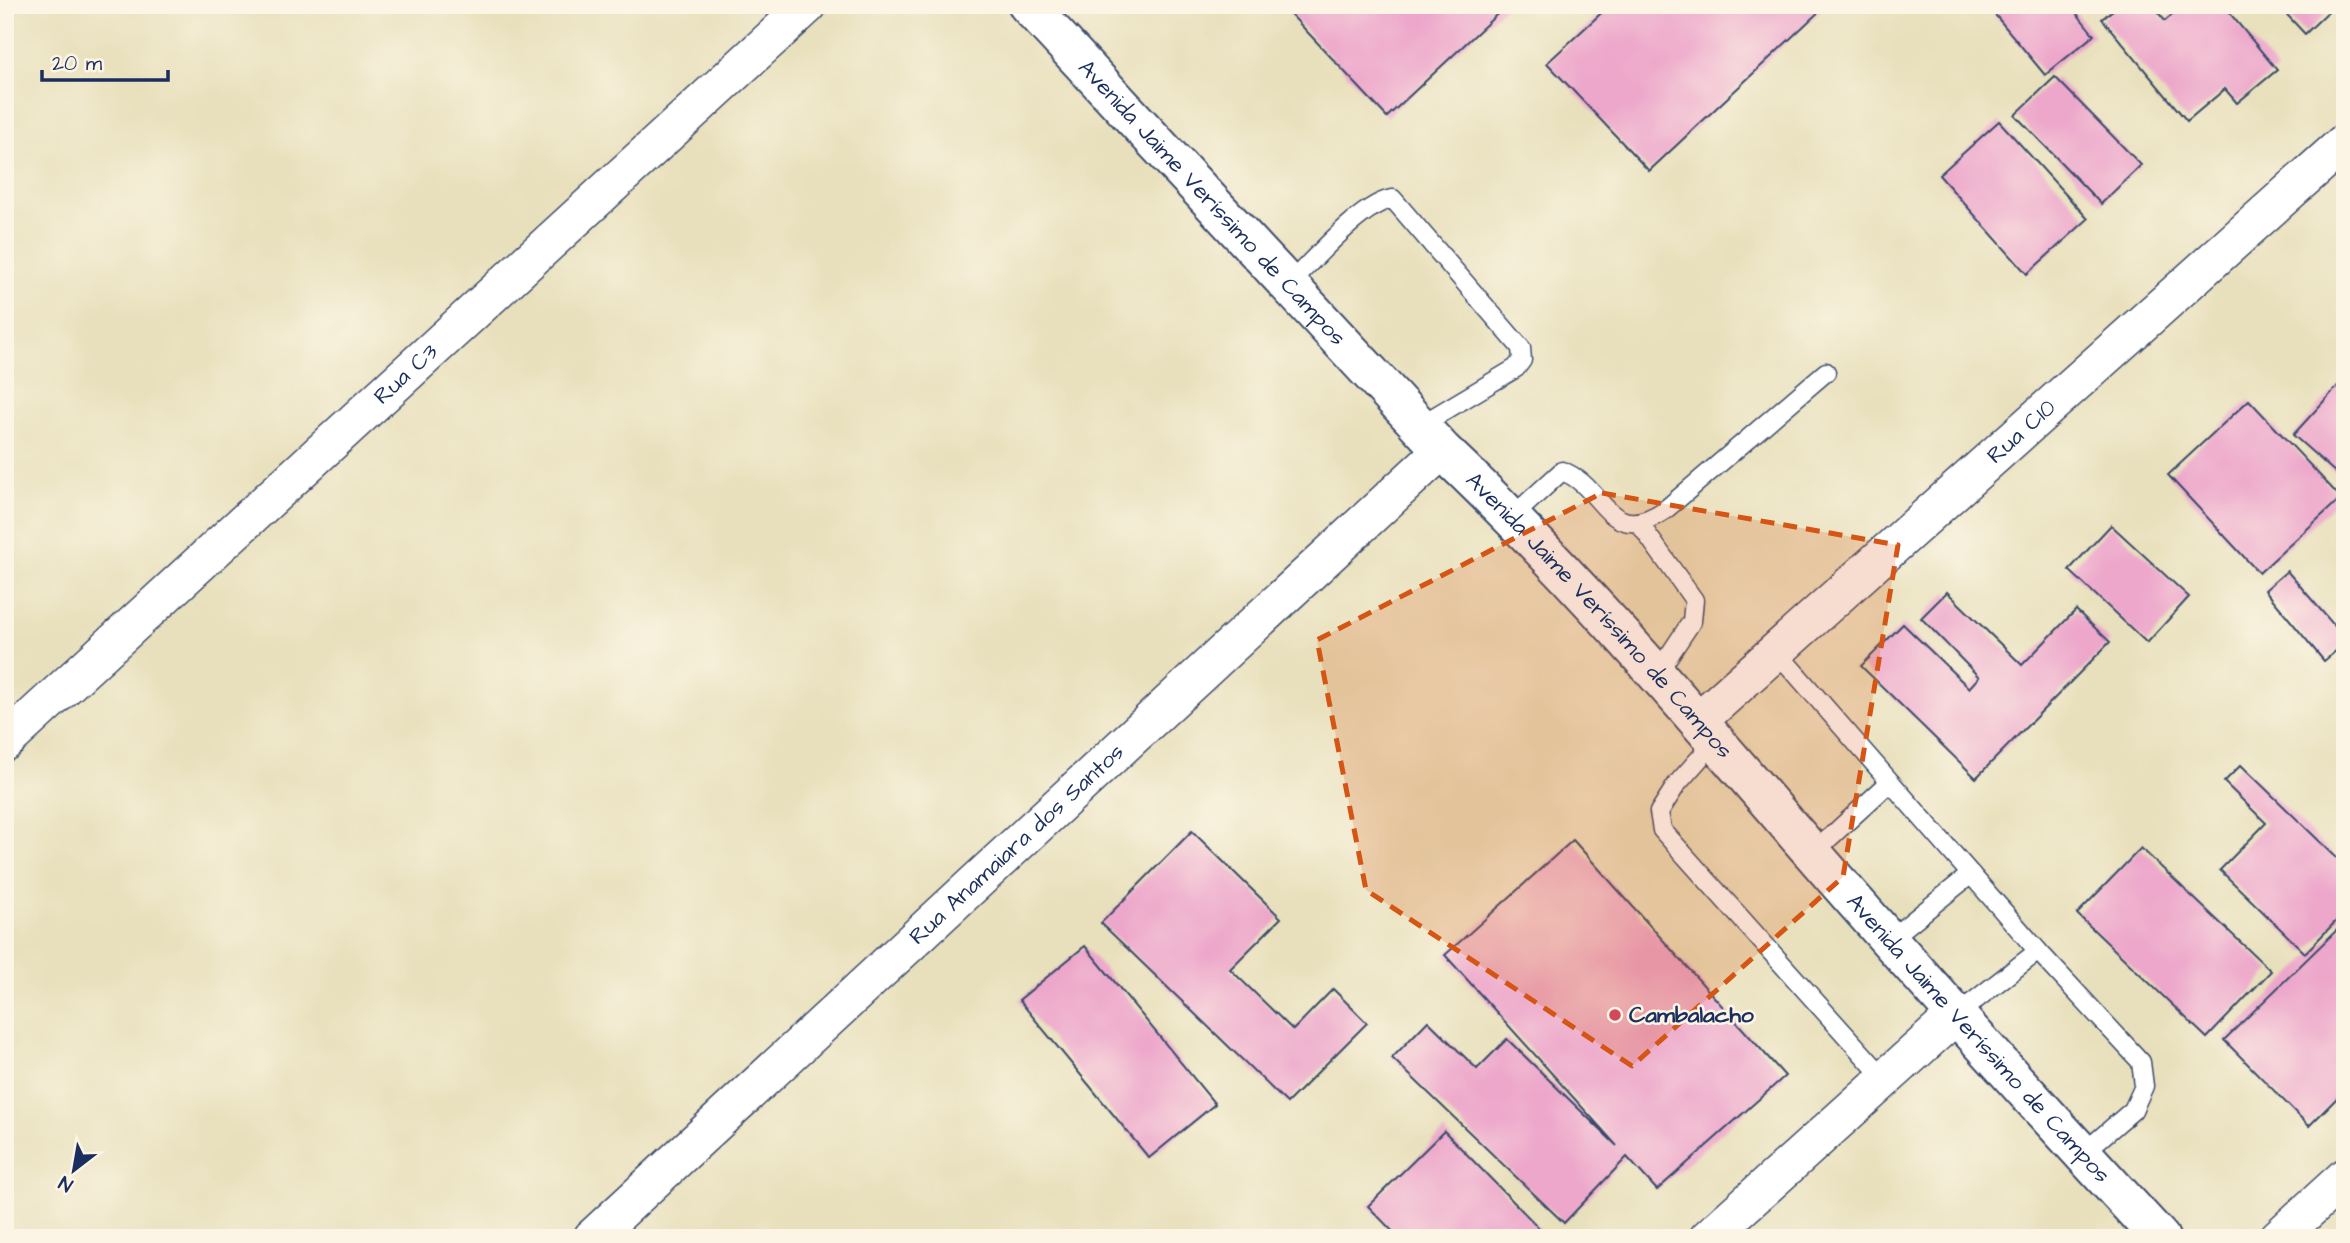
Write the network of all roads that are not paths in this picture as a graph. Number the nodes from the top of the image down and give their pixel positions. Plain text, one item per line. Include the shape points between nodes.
1 (808, 5) edge
2 (1028, 5) edge
3 (2345, 142) edge
4 (1288, 285) junction
5 (1826, 372) dead end
6 (1430, 438) junction
7 (1512, 517) junction
8 (1639, 523) junction
9 (1776, 651) junction
10 (1656, 675) junction
11 (1706, 731) junction
12 (5, 742) edge
13 (1890, 782) junction
14 (1813, 853) junction
15 (1970, 874) junction
16 (1889, 940) junction
17 (2038, 951) junction
18 (1955, 1016) junction
19 (1884, 1078) junction
20 (2082, 1154) junction
21 (2345, 1177) edge
22 (592, 1238) edge
23 (1708, 1238) edge
24 (2160, 1238) edge
25 (2278, 1238) edge

1 - 12 street, Rua C3
2 - 4 street, Avenida Jaime Veríssimo de Campos
3 - 9 street, Rua C10
4 - 6 street, Avenida Jaime Veríssimo de Campos
4 - 6 lane via 1365,213 1393,199 1521,348 1522,359 1505,377
5 - 8 lane via 1665,510
6 - 7 street, Avenida Jaime Veríssimo de Campos
6 - 22 street, Rua Anamaiara dos Santos
7 - 8 lane via 1562,471 1580,478 1607,512
7 - 10 street, Avenida Jaime Veríssimo de Campos
8 - 10 lane via 1694,600 1692,621
9 - 11 street, Rua C10
9 - 13 lane
10 - 11 street, Avenida Jaime Veríssimo de Campos
11 - 14 street, Avenida Jaime Veríssimo de Campos
11 - 19 lane via 1659,812 1662,830
13 - 14 lane
13 - 15 lane
14 - 16 street, Avenida Jaime Veríssimo de Campos
15 - 16 lane
15 - 17 lane
16 - 18 street, Avenida Jaime Veríssimo de Campos
17 - 18 lane
17 - 20 lane via 2141,1062 2144,1086 2133,1110
18 - 19 street
18 - 20 street, Avenida Jaime Veríssimo de Campos
19 - 23 street
20 - 24 street, Avenida Jaime Veríssimo de Campos
21 - 25 street

